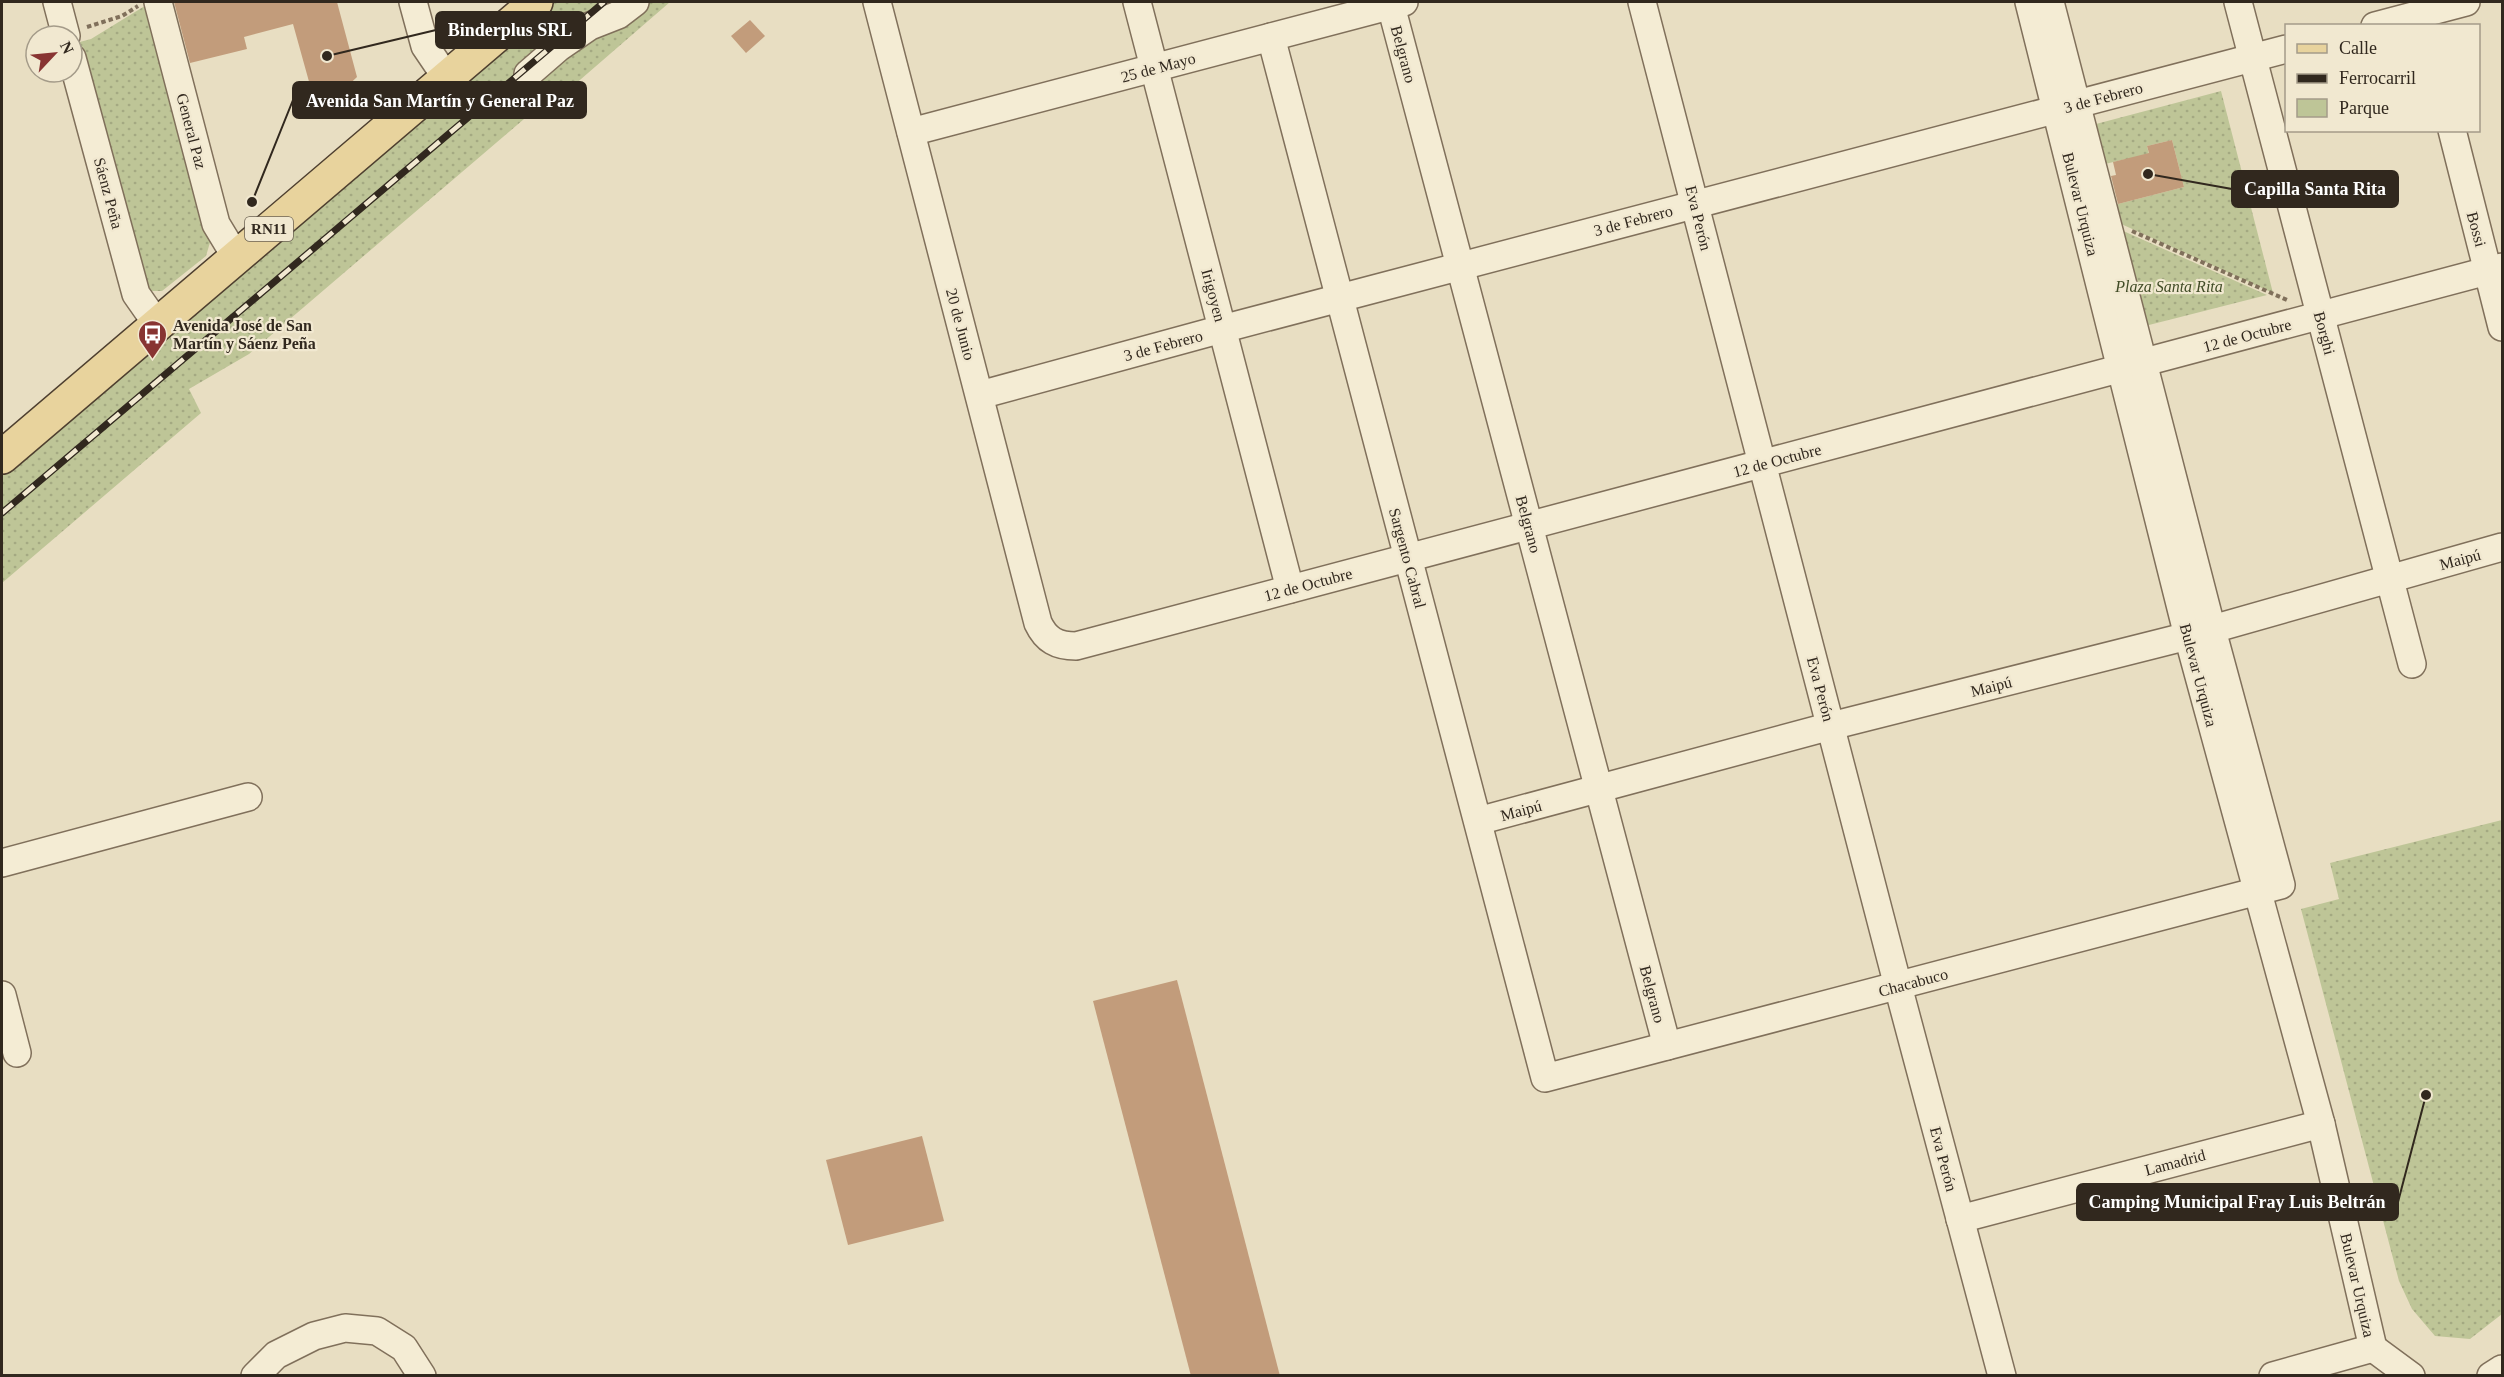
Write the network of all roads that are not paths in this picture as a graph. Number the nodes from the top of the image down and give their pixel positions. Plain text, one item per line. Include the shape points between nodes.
1 (158, 2) edge
2 (413, 2) edge
3 (536, 2) edge
4 (635, 2) edge
5 (877, 2) edge
6 (1137, 2) edge
7 (1642, 2) edge
8 (2029, 2) edge
9 (2050, 2) edge
10 (2238, 2) edge
11 (2466, 2) edge
12 (1395, 3) edge
13 (2421, 13) edge
14 (2382, 24) edge
15 (1271, 37) junction
16 (2285, 49) edge
17 (2253, 58) junction
18 (1155, 68) junction
19 (528, 74) dead end
20 (446, 77) junction
21 (79, 84) edge
22 (2067, 107) junction
23 (911, 132) junction
24 (2453, 132) edge
25 (1696, 203) junction
26 (236, 257) junction
27 (1460, 266) junction
28 (2495, 269) edge
29 (1339, 298) junction
30 (2320, 315) junction
31 (156, 324) junction
32 (2502, 327) edge
33 (1222, 328) junction
34 (2133, 365) junction
35 (980, 395) junction
36 (5, 448) edge
37 (1762, 464) junction
38 (1529, 525) junction
39 (2502, 548) edge
40 (1408, 557) junction
41 (2389, 578) junction
42 (1290, 588) junction
43 (2200, 633) junction
44 (1052, 641) joint
45 (2412, 664) dead end
46 (1831, 726) junction
47 (1599, 789) junction
48 (248, 797) dead end
49 (1478, 821) junction
50 (2, 863) edge
51 (2269, 888) junction
52 (1898, 986) junction
53 (2, 995) edge
54 (1667, 1046) junction
55 (17, 1053) dead end
56 (1545, 1078) joint
57 (2320, 1124) junction
58 (1960, 1219) junction
59 (2373, 1348) junction
60 (2502, 1369) edge
61 (255, 1376) edge
62 (422, 1376) edge
63 (2002, 1376) edge
64 (2273, 1376) edge
65 (2411, 1376) edge
66 (2491, 1376) edge

1 - 26 street, General Paz via 216,224
2 - 20 street via 425,46
3 - 20 main road, RN11
4 - 19 street via 618,15 590,26
5 - 23 street, 20 de Junio
6 - 18 street, Irigoyen
7 - 25 street, Eva Perón
8 - 22 street, Bulevar Urquiza
9 - 22 street, Bulevar Urquiza
10 - 17 street, Borghi
11 - 13 street
12 - 15 street, 25 de Mayo
12 - 27 street, Belgrano
13 - 14 street
15 - 18 street, 25 de Mayo
15 - 29 street, Sargento Cabral
16 - 17 street, 3 de Febrero
17 - 22 street, 3 de Febrero
17 - 30 street, Borghi
18 - 23 street, 25 de Mayo
18 - 33 street, Irigoyen
20 - 26 main road, RN11
21 - 31 street, Sáenz Peña via 136,294
22 - 25 street, 3 de Febrero
22 - 34 street, Bulevar Urquiza
22 - 34 street, Bulevar Urquiza via 2107,220
23 - 35 street, 20 de Junio
24 - 28 street, Bossi
25 - 27 street, 3 de Febrero
25 - 37 street, Eva Perón
26 - 31 main road, RN11
27 - 29 street, 3 de Febrero
27 - 38 street, Belgrano
28 - 30 street, 12 de Octubre
28 - 32 street, Bossi
29 - 33 street, 3 de Febrero
29 - 40 street, Sargento Cabral
30 - 34 street, 12 de Octubre
30 - 41 street, Borghi
31 - 36 main road, RN11
33 - 35 street, 3 de Febrero
33 - 42 street, Irigoyen
34 - 37 street, 12 de Octubre
34 - 43 street, Bulevar Urquiza
35 - 44 street, 20 de Junio via 1038,623
37 - 38 street, 12 de Octubre
37 - 46 street, Eva Perón
38 - 40 street, 12 de Octubre
38 - 47 street, Belgrano
39 - 41 street, Maipú
40 - 42 street, 12 de Octubre
40 - 49 street, Sargento Cabral
41 - 43 street, Maipú
41 - 45 street, Borghi
42 - 44 street, 12 de Octubre via 1076,646
43 - 46 street, Maipú
43 - 51 street, Bulevar Urquiza
46 - 47 street, Maipú
46 - 52 street, Eva Perón
47 - 49 street, Maipú
47 - 54 street, Belgrano
48 - 50 street
49 - 56 street, Sargento Cabral
51 - 52 street, Chacabuco
51 - 57 street, Bulevar Urquiza
52 - 54 street, Chacabuco
52 - 58 street, Eva Perón
53 - 55 street
54 - 56 street, Chacabuco
57 - 58 street, Lamadrid
57 - 59 street, Bulevar Urquiza
58 - 63 street, Eva Perón
59 - 64 street
59 - 65 street
60 - 66 street
61 - 62 street via 276,1355 314,1336 345,1328 377,1331 404,1348

